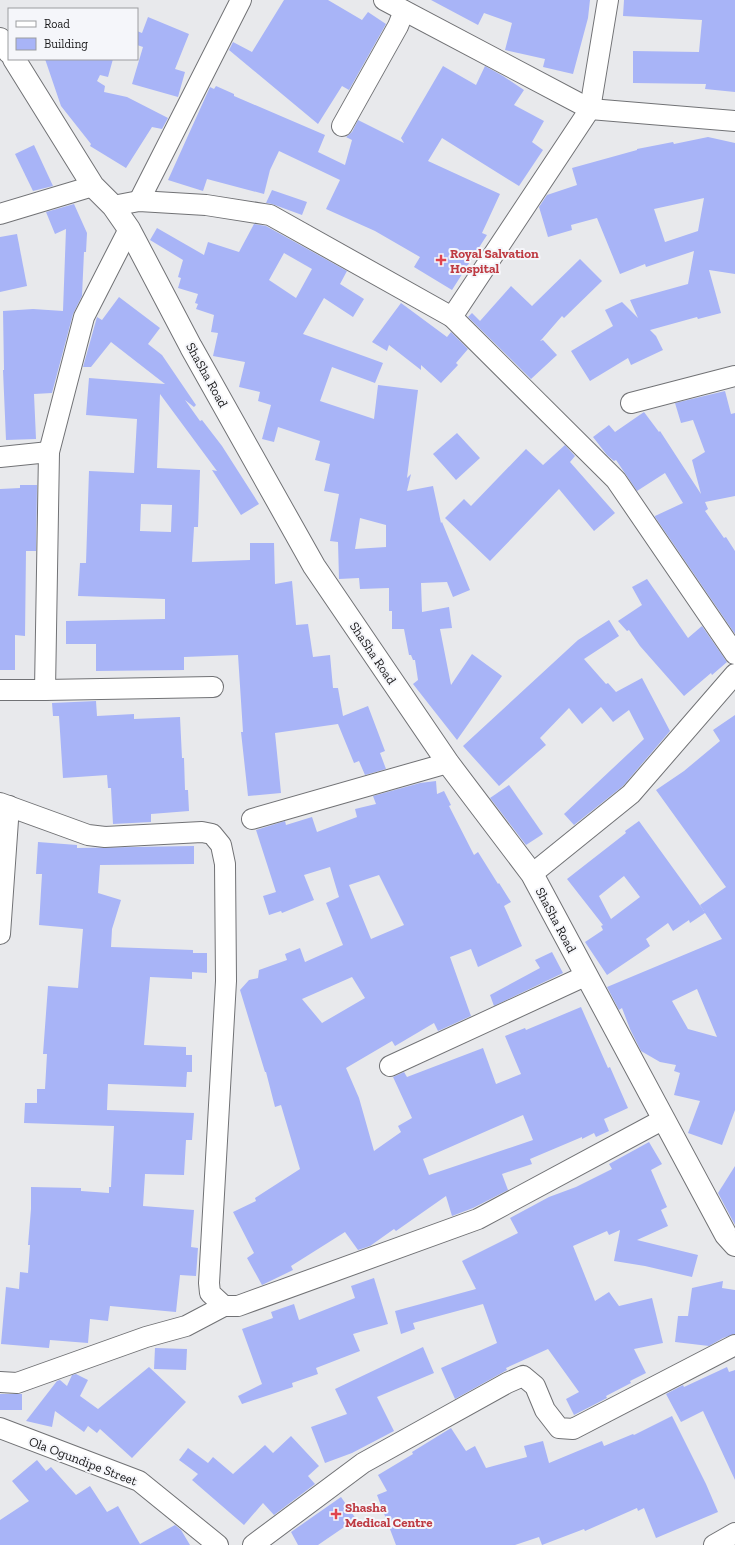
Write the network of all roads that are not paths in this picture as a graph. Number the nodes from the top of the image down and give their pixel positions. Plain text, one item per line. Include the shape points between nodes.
1 (241, 0) edge
2 (608, 0) edge
3 (392, 4) edge
4 (0, 40) edge
5 (8, 51) edge
6 (15, 60) edge
7 (590, 110) junction
8 (735, 121) edge
9 (342, 126) dead end
10 (93, 186) junction
11 (139, 201) junction
12 (113, 206) junction
13 (0, 214) edge
14 (129, 228) junction
15 (452, 317) junction
16 (735, 376) edge
17 (631, 403) dead end
18 (48, 452) junction
19 (0, 458) edge
20 (735, 654) edge
21 (735, 674) edge
22 (213, 687) dead end
23 (0, 690) edge
24 (45, 690) junction
25 (448, 763) junction
26 (4, 805) edge
27 (252, 819) dead end
28 (532, 874) junction
29 (0, 934) edge
30 (585, 976) junction
31 (390, 1066) dead end
32 (664, 1119) junction
33 (735, 1245) edge
34 (224, 1306) junction
35 (735, 1345) edge
36 (0, 1382) edge
37 (4, 1436) edge
38 (735, 1533) edge
39 (218, 1545) edge
40 (253, 1545) edge
41 (714, 1545) edge

1 - 11 street
2 - 7 street
3 - 7 street
3 - 9 street via 398,26
4 - 5 street
6 - 10 street, ShaSha Road
7 - 8 street
7 - 15 street
10 - 12 street, ShaSha Road
10 - 13 street
11 - 12 street
11 - 15 street via 206,206 270,216
12 - 14 street, ShaSha Road
14 - 18 street via 84,317
14 - 25 street, ShaSha Road via 191,347 314,566
15 - 20 street via 616,480
16 - 17 street
18 - 19 street
18 - 24 street
21 - 28 street via 631,794
22 - 24 street
23 - 24 street
25 - 27 street
25 - 28 street, ShaSha Road
26 - 29 street
26 - 34 street via 88,835 105,837 202,832 212,834 220,845 225,864 226,982 209,1283 210,1293
28 - 30 street, ShaSha Road
30 - 31 street
30 - 32 street, ShaSha Road
32 - 33 street, ShaSha Road via 726,1235
32 - 34 street via 478,1219 238,1306
34 - 36 street via 186,1326 146,1337 17,1383
35 - 40 street via 573,1429 559,1428 545,1410 535,1386 523,1376 363,1463
37 - 39 street, Ola Ogundipe Street via 139,1481
38 - 41 street

